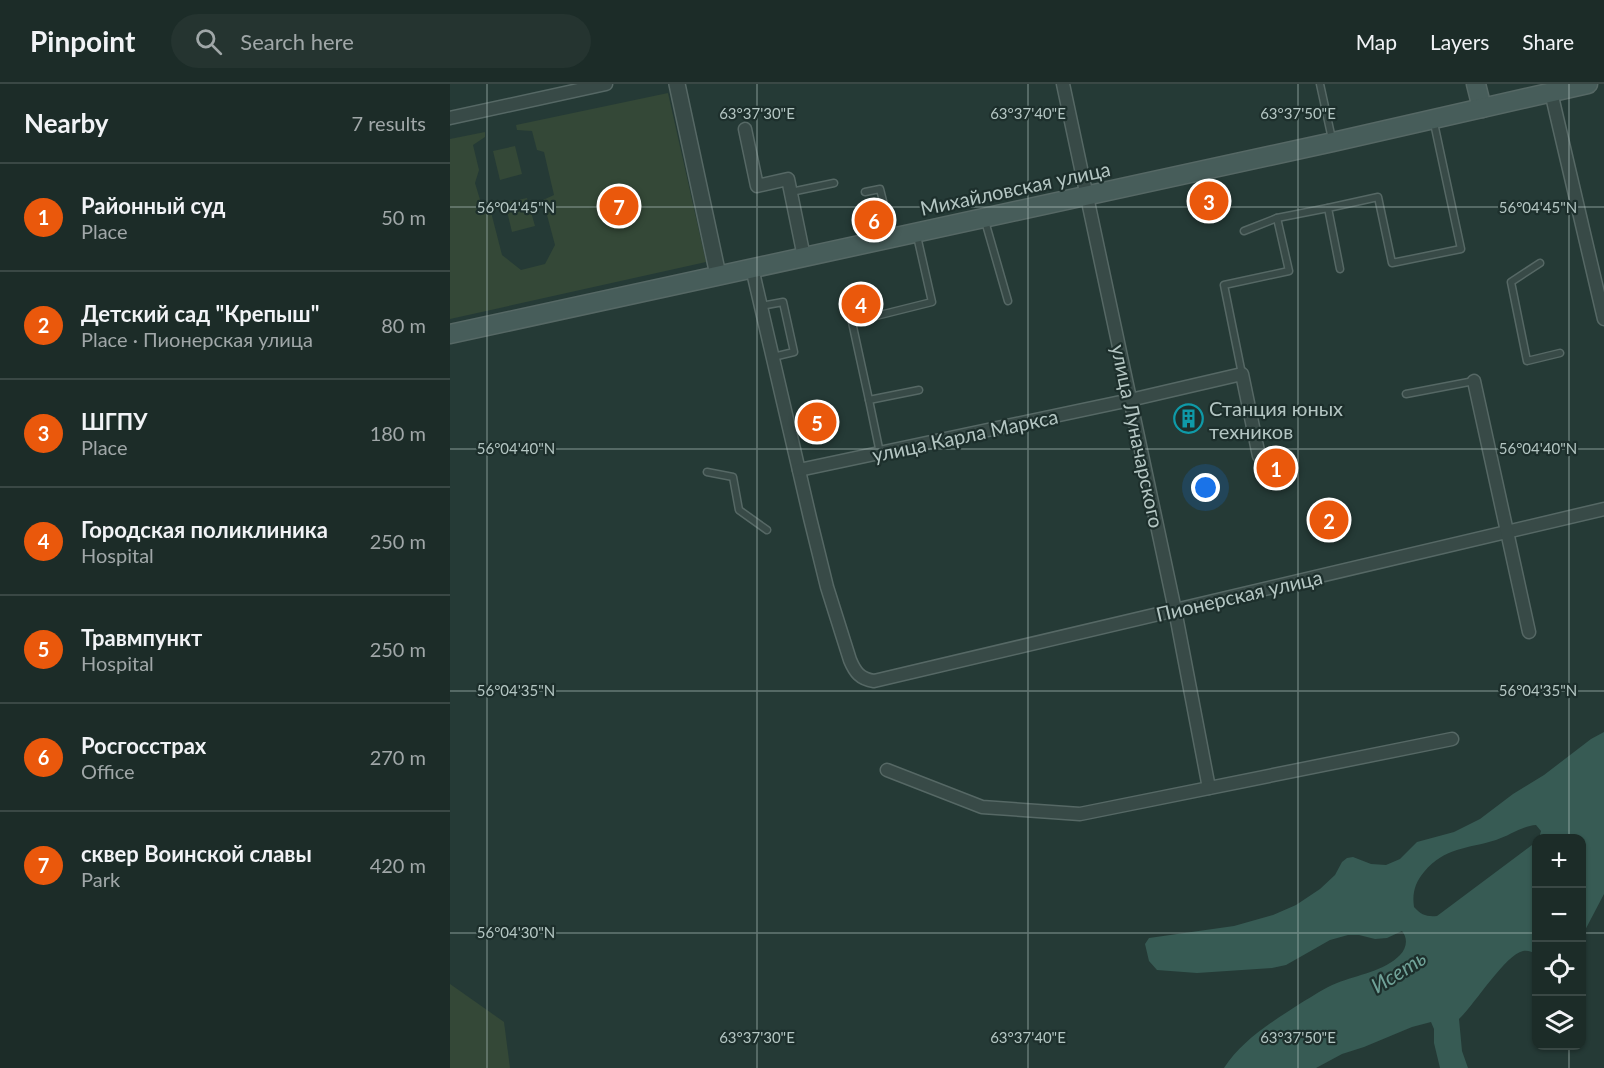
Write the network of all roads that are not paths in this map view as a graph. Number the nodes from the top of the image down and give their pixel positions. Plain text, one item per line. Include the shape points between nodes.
1 (606, 84) edge
2 (677, 84) edge
3 (1063, 84) edge
4 (1320, 84) edge
5 (1476, 84) edge
6 (1588, 84) edge
7 (1551, 92) junction
8 (1482, 108) junction
9 (450, 118) edge
10 (1433, 119) junction
11 (745, 129) dead end
12 (1333, 142) junction
13 (834, 183) dead end
14 (791, 192) junction
15 (866, 192) dead end
16 (1088, 195) junction
17 (1328, 207) junction
18 (984, 218) junction
19 (1277, 218) junction
20 (1244, 231) dead end
21 (916, 233) junction
22 (892, 238) junction
23 (804, 257) junction
24 (1540, 263) dead end
25 (752, 268) junction
26 (1340, 269) dead end
27 (718, 275) junction
28 (1601, 296) edge
29 (1008, 301) dead end
30 (761, 306) junction
31 (1604, 319) edge
32 (450, 334) edge
33 (1560, 353) dead end
34 (773, 357) junction
35 (1242, 374) junction
36 (1474, 381) joint
37 (919, 390) dead end
38 (1406, 394) dead end
39 (869, 400) junction
40 (1130, 400) junction
41 (880, 453) junction
42 (1259, 456) dead end
43 (799, 470) junction
44 (707, 472) dead end
45 (1604, 509) edge
46 (767, 530) dead end
47 (1508, 532) junction
48 (1175, 610) junction
49 (1529, 632) dead end
50 (1452, 740) dead end
51 (887, 770) dead end
52 (1209, 788) junction

1 - 9 street
2 - 27 street
3 - 16 street, улица Луначарского
4 - 12 lane
5 - 8 main road
6 - 7 main road, Михайловская улица
7 - 8 main road, Михайловская улица
7 - 28 street
8 - 10 main road, Михайловская улица
10 - 12 main road, Михайловская улица
10 - 17 lane via 1461,249 1392,263 1378,196
11 - 14 street via 757,186 788,179
12 - 16 main road, Михайловская улица
13 - 14 lane
14 - 23 street
15 - 22 lane via 880,189
16 - 18 main road, Михайловская улица
16 - 40 street, улица Луначарского
17 - 19 lane
17 - 26 lane
18 - 21 main road, Михайловская улица
18 - 29 lane
19 - 20 lane
19 - 35 lane via 1289,270 1224,285
21 - 22 main road, Михайловская улица
21 - 39 lane via 932,302 852,322
22 - 23 main road, Михайловская улица
23 - 25 main road, Михайловская улица
24 - 33 lane via 1511,282 1527,361
25 - 27 main road, Михайловская улица
25 - 30 street
27 - 32 main road, Михайловская улица
28 - 31 street
30 - 34 street
30 - 34 lane via 783,302 794,352
34 - 43 street
35 - 40 street, улица Карла Маркса
35 - 42 street
36 - 38 lane
36 - 47 street
37 - 39 lane
39 - 41 lane
40 - 41 street, улица Карла Маркса
40 - 48 street, улица Луначарского
41 - 43 street, улица Карла Маркса
43 - 48 street, Пионерская улица via 827,587 850,660 860,676 874,681
44 - 46 lane via 733,477 739,510
45 - 47 street, Пионерская улица
47 - 48 street, Пионерская улица
47 - 49 street
48 - 52 street, улица Луначарского
50 - 52 street
51 - 52 street via 982,807 1080,814

